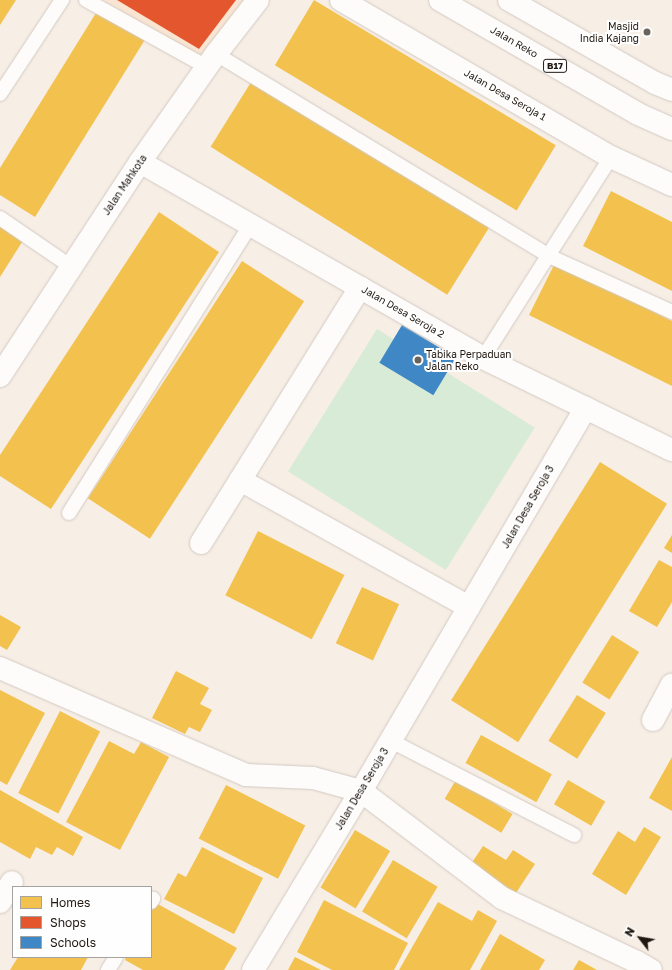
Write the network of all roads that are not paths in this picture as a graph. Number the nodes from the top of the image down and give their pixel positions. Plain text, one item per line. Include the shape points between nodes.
1 (62, 0) edge
2 (86, 0) edge
3 (258, 0) edge
4 (341, 0) edge
5 (440, 0) edge
6 (509, 0) edge
7 (212, 61) junction
8 (672, 90) edge
9 (0, 94) edge
10 (672, 129) edge
11 (611, 157) junction
12 (140, 162) junction
13 (672, 185) edge
14 (0, 218) edge
15 (251, 224) junction
16 (549, 256) junction
17 (70, 266) junction
18 (360, 288) junction
19 (672, 312) edge
20 (483, 358) junction
21 (0, 376) edge
22 (586, 408) junction
23 (672, 450) edge
24 (240, 480) junction
25 (70, 513) dead end
26 (201, 543) dead end
27 (469, 607) junction
28 (0, 668) edge
29 (672, 685) edge
30 (653, 720) dead end
31 (391, 741) junction
32 (361, 791) junction
33 (574, 835) dead end
34 (12, 882) dead end
35 (0, 902) edge
36 (115, 958) edge
37 (644, 966) edge
38 (108, 970) edge
39 (253, 970) edge

1 - 9 lane
2 - 7 lane
3 - 7 street, Jalan Mahkota
4 - 11 street, Jalan Desa Seroja 1
5 - 10 street, Jalan Reko / B17 via 638,114
6 - 8 street via 655,83
7 - 12 street, Jalan Mahkota
7 - 16 lane
11 - 13 street, Jalan Desa Seroja 1
11 - 16 lane
12 - 15 street, Jalan Desa Seroja 2
12 - 17 street, Jalan Mahkota
14 - 17 lane
15 - 18 street, Jalan Desa Seroja 2
15 - 25 lane
16 - 19 lane
16 - 20 lane
17 - 21 street, Jalan Mahkota
18 - 20 street, Jalan Desa Seroja 2
18 - 24 street
20 - 22 street, Jalan Desa Seroja 2
22 - 23 street, Jalan Desa Seroja 2
22 - 27 street, Jalan Desa Seroja 3
24 - 26 street
24 - 27 street
27 - 31 street, Jalan Desa Seroja 3
28 - 32 street via 246,775 313,778
29 - 30 street
31 - 32 street, Jalan Desa Seroja 3
31 - 33 lane
32 - 37 street via 502,898
32 - 39 street, Jalan Desa Seroja 3
34 - 35 street
36 - 38 lane

